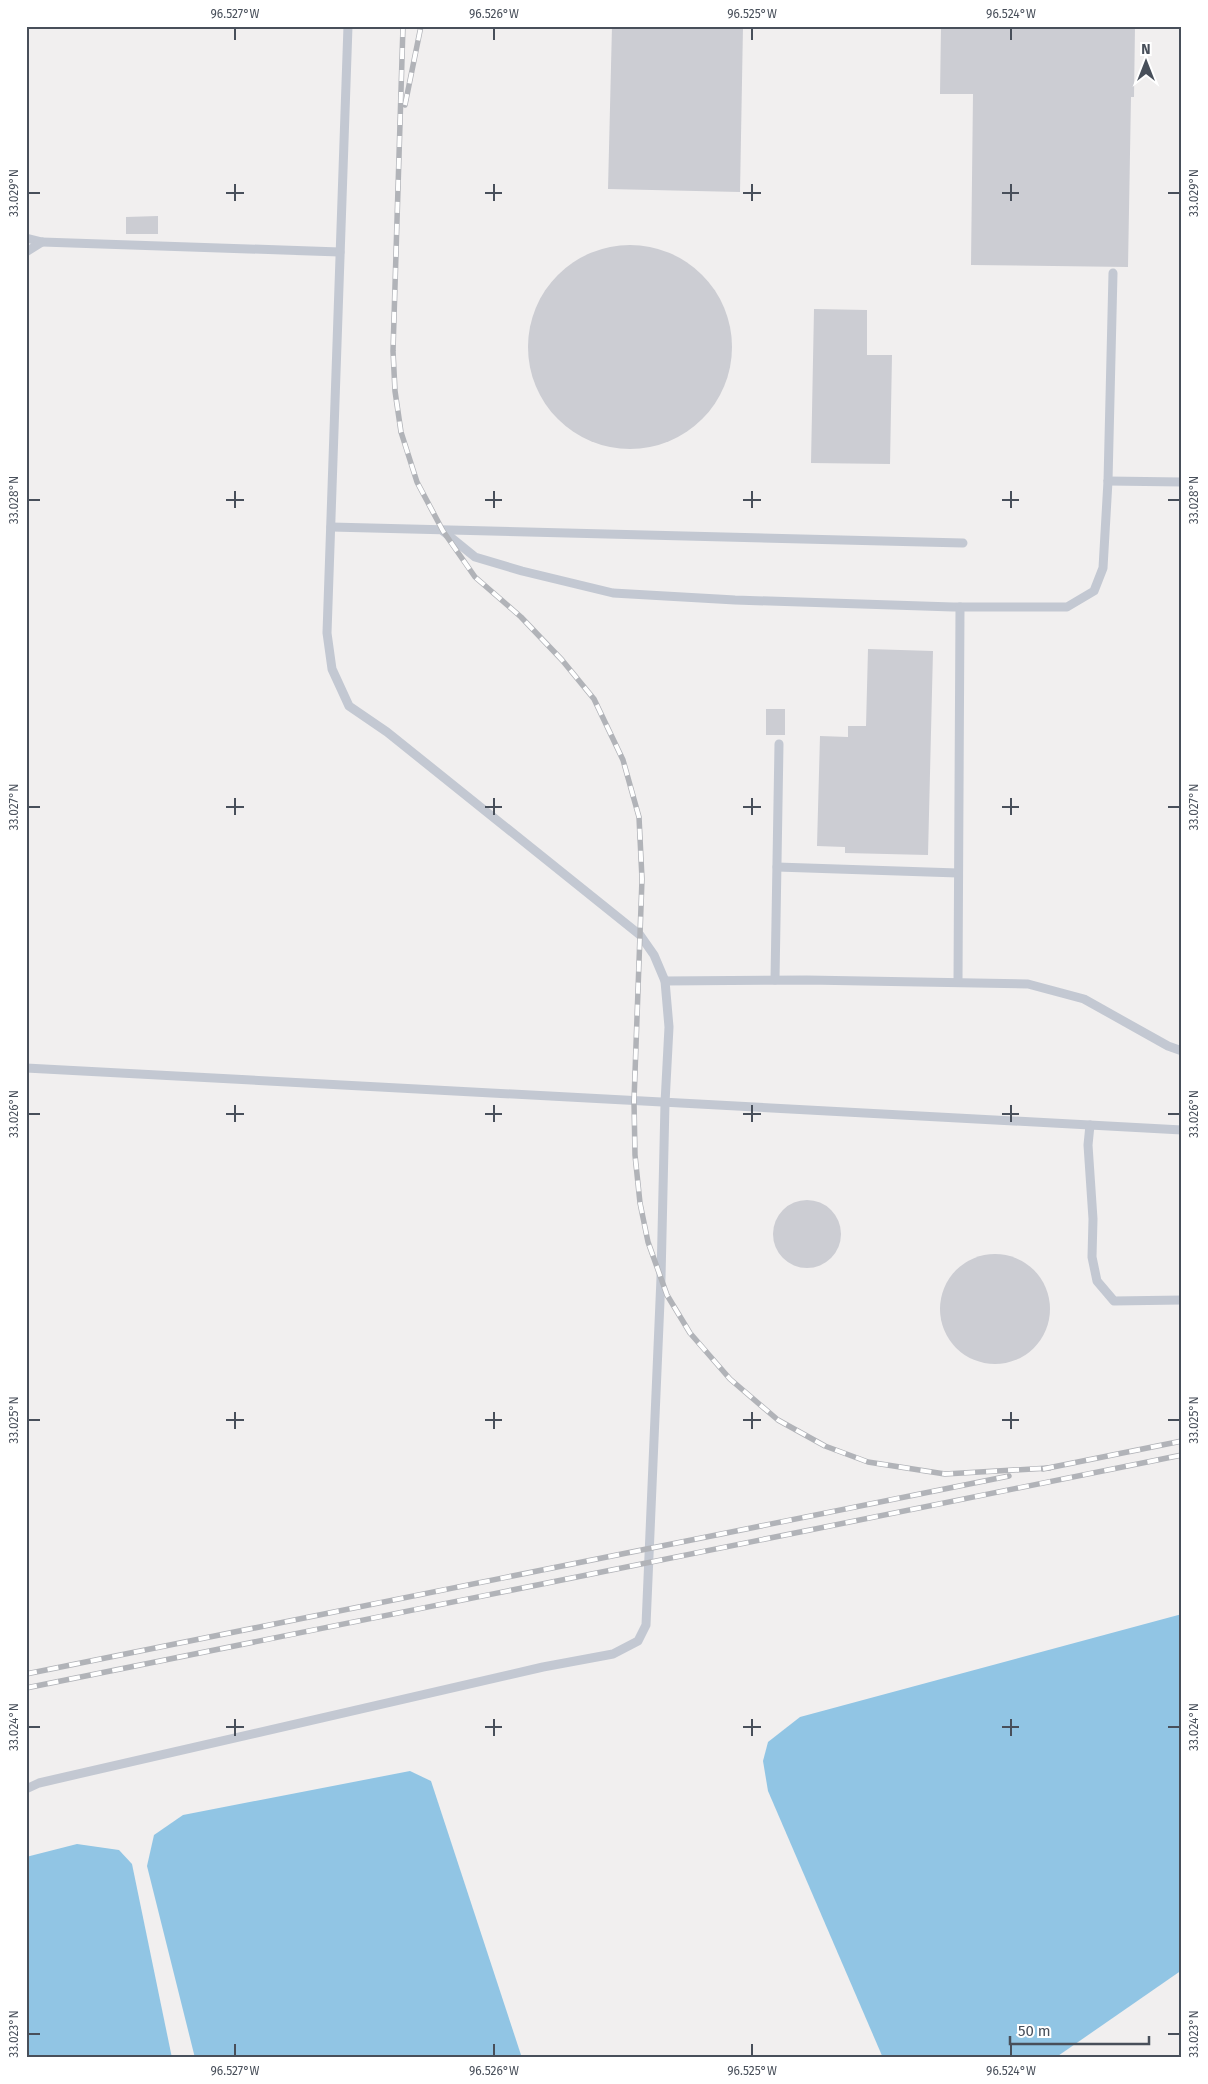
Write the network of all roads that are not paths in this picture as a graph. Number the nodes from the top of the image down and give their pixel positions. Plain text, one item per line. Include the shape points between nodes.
1 (348, 26) edge
2 (26, 238) edge
3 (42, 242) junction
4 (26, 252) edge
5 (340, 252) junction
6 (1113, 272) dead end
7 (1108, 481) junction
8 (1182, 482) edge
9 (331, 527) junction
10 (443, 531) junction
11 (963, 543) dead end
12 (960, 607) junction
13 (779, 744) dead end
14 (777, 867) junction
15 (958, 873) junction
16 (775, 980) junction
17 (665, 981) junction
18 (958, 982) junction
19 (1182, 1051) edge
20 (26, 1068) edge
21 (664, 1103) junction
22 (1090, 1125) junction
23 (1182, 1130) edge
24 (1182, 1300) edge
25 (26, 1789) edge

1 - 5 lane
2 - 3 lane
3 - 4 lane
3 - 5 lane
5 - 9 lane
6 - 7 lane
7 - 8 lane
7 - 12 lane via 1103,568 1094,590 1066,607
9 - 10 lane
9 - 17 lane via 327,634 332,669 349,706 387,732 640,935 654,955
10 - 11 lane
10 - 12 lane via 475,557 522,572 613,593
12 - 15 lane
13 - 14 lane
14 - 15 lane
14 - 16 lane
15 - 18 lane
16 - 17 lane
16 - 18 lane
17 - 21 lane via 669,1027
18 - 19 lane via 1028,984 1084,999
20 - 21 lane
21 - 22 lane
21 - 25 lane via 661,1278 649,1563 646,1625 638,1641 613,1654 68,1776
22 - 23 lane
22 - 24 lane via 1088,1144 1094,1219 1092,1257 1096,1280 1114,1301

